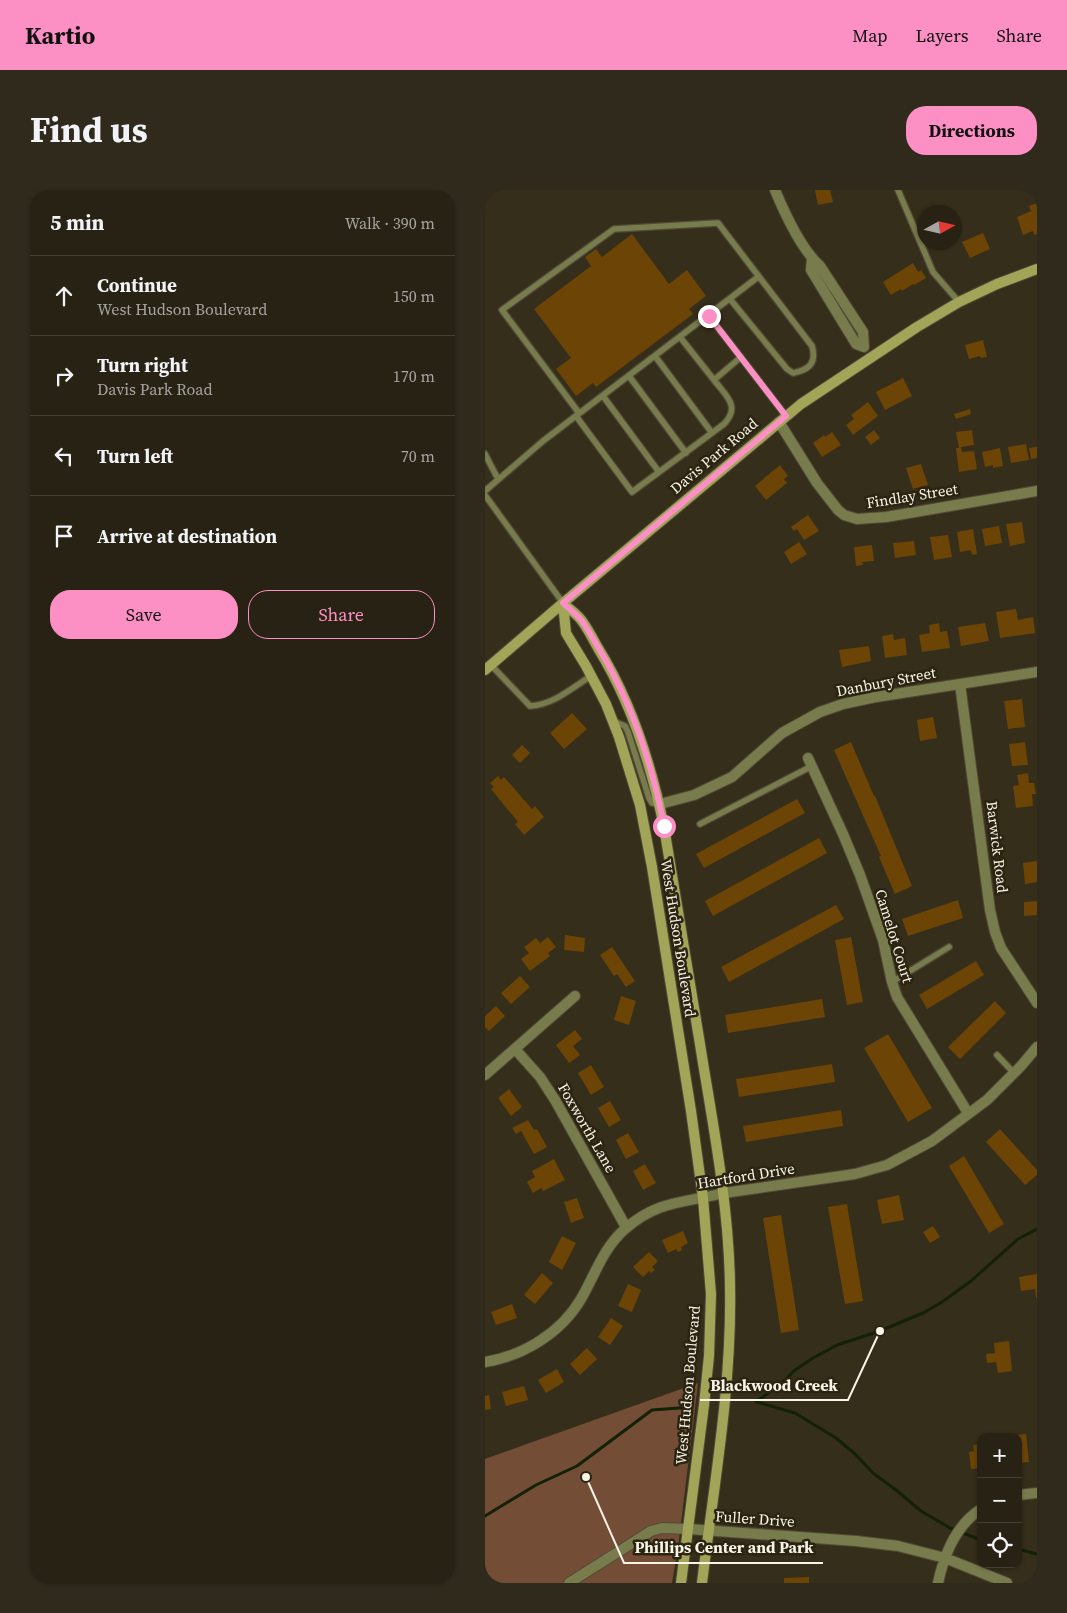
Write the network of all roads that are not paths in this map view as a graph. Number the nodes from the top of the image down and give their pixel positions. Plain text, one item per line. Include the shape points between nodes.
1 (775, 190) edge
2 (898, 190) edge
3 (1037, 269) edge
4 (758, 277) junction
5 (730, 300) junction
6 (959, 302) junction
7 (709, 316) junction
8 (680, 337) junction
9 (655, 356) junction
10 (871, 357) junction
11 (741, 358) junction
12 (629, 376) junction
13 (714, 380) junction
14 (603, 396) junction
15 (577, 415) junction
16 (783, 419) junction
17 (712, 433) junction
18 (686, 453) junction
19 (485, 454) edge
20 (659, 472) junction
21 (498, 479) junction
22 (485, 491) edge
23 (1037, 491) edge
24 (485, 495) edge
25 (563, 603) junction
26 (488, 667) edge
27 (1037, 672) edge
28 (591, 676) junction
29 (961, 684) junction
30 (613, 721) junction
31 (810, 762) joint
32 (660, 804) junction
33 (700, 824) dead end
34 (949, 947) dead end
35 (892, 982) junction
36 (575, 996) dead end
37 (1037, 1002) edge
38 (1037, 1047) edge
39 (515, 1049) junction
40 (997, 1055) dead end
41 (1014, 1073) junction
42 (485, 1075) edge
43 (968, 1113) junction
44 (723, 1193) junction
45 (703, 1198) junction
46 (626, 1227) junction
47 (485, 1362) edge
48 (1037, 1493) edge
49 (1022, 1495) edge
50 (977, 1511) edge
51 (689, 1528) junction
52 (708, 1530) junction
53 (945, 1558) junction
54 (569, 1583) edge
55 (681, 1583) edge
56 (702, 1583) edge
57 (938, 1583) edge
58 (1007, 1583) edge

1 - 10 street via 786,216 812,258 811,270 856,344 864,347
2 - 6 lane via 933,272
3 - 6 main road, Davis Park Road
4 - 5 lane
4 - 5 lane via 812,346 815,354 807,369 793,373 787,369
4 - 15 lane via 718,223 614,229 502,310
5 - 7 lane
6 - 10 main road, Davis Park Road
7 - 8 lane
7 - 11 lane
8 - 9 lane
8 - 13 lane
9 - 12 lane
9 - 17 lane
10 - 16 main road, Davis Park Road
11 - 13 lane
11 - 16 lane
12 - 14 lane
12 - 18 lane
13 - 17 lane via 733,408 731,416
14 - 15 lane
14 - 20 lane
15 - 20 lane via 632,492
15 - 21 lane
16 - 23 street, Findlay Street via 817,483 838,510 857,519
16 - 25 main road, Davis Park Road
17 - 18 lane
18 - 20 lane
19 - 21 lane
21 - 22 lane
24 - 25 lane
25 - 26 main road, Davis Park Road
25 - 28 main road, West Hudson Boulevard via 566,633
25 - 32 main road, West Hudson Boulevard via 582,620 620,687 646,751
26 - 28 lane via 530,706 551,701
27 - 29 street, Danbury Street
28 - 30 main road, West Hudson Boulevard
29 - 32 street, Danbury Street via 851,702 820,712 782,733 731,777 694,795
29 - 37 street, Barwick Road via 995,932 1001,948
30 - 32 lane via 625,726 649,798 652,803
30 - 45 main road, West Hudson Boulevard via 640,805 693,1118
31 - 33 lane
31 - 35 street, Camelot Court via 860,875 883,940
32 - 44 main road, West Hudson Boulevard
34 - 35 lane
35 - 43 street, Camelot Court via 897,997
36 - 39 street
38 - 41 street, Hartford Drive
39 - 42 street
39 - 46 street, Foxworth Lane via 555,1100
40 - 41 lane
41 - 43 street, Hartford Drive via 987,1100
43 - 44 street, Hartford Drive via 932,1141 887,1166 855,1174
44 - 45 street, Hartford Drive
44 - 52 main road, West Hudson Boulevard via 730,1285 729,1351
45 - 46 street, Hartford Drive via 661,1206
45 - 51 main road, West Hudson Boulevard via 711,1294 709,1356
46 - 47 street, Hartford Drive via 604,1252 581,1299 564,1322 523,1350
48 - 49 street
50 - 53 street via 969,1516 954,1537
51 - 52 street, Fuller Drive
51 - 54 street, Fuller Drive via 651,1531
51 - 55 main road, West Hudson Boulevard
52 - 53 street, Fuller Drive via 899,1546
52 - 56 main road, West Hudson Boulevard
53 - 57 street
53 - 58 street, Fuller Drive

